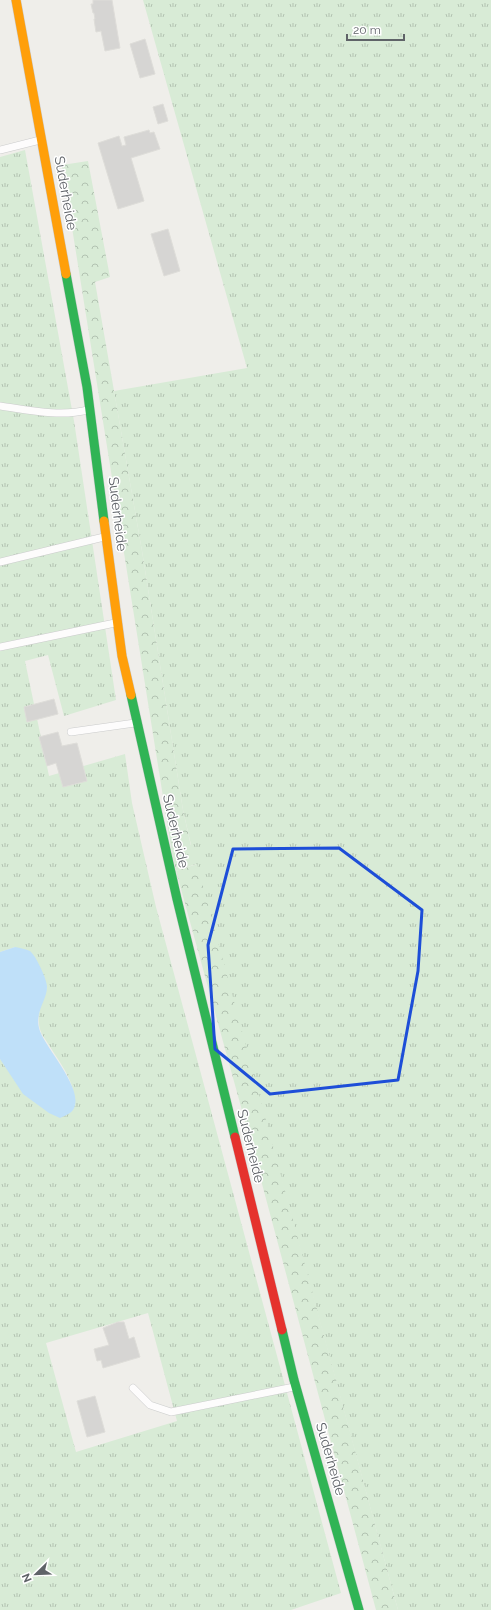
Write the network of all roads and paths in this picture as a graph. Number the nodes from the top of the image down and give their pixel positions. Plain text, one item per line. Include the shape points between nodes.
1 (16, 0) edge
2 (42, 139) junction
3 (0, 150) edge
4 (0, 406) edge
5 (90, 410) junction
6 (106, 536) junction
7 (0, 562) edge
8 (118, 622) junction
9 (0, 647) edge
10 (137, 722) junction
11 (71, 732) dead end
12 (296, 1387) junction
13 (133, 1388) dead end
14 (357, 1609) edge

1 - 2 street, Suderheide
2 - 3 lane
2 - 5 street, Suderheide
4 - 5 lane via 42,412 76,413
5 - 6 street, Suderheide
6 - 7 lane
6 - 8 street, Suderheide
8 - 9 lane
8 - 10 street, Suderheide via 122,656
10 - 11 lane
10 - 12 street, Suderheide via 177,899
12 - 13 lane via 171,1412 150,1405
12 - 14 street, Suderheide

